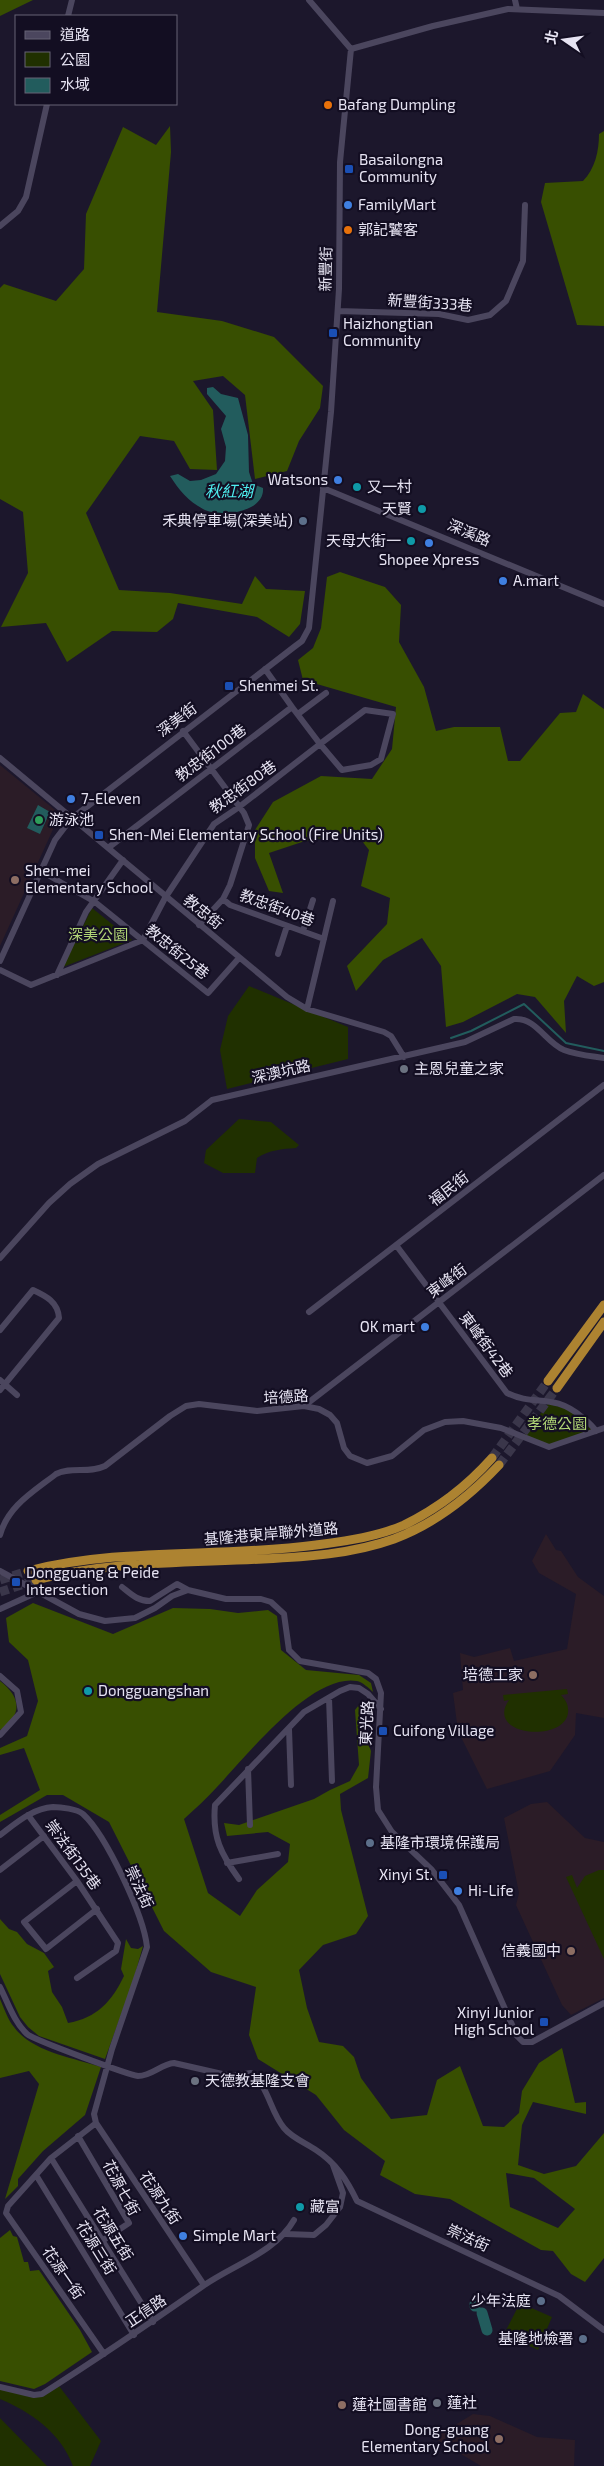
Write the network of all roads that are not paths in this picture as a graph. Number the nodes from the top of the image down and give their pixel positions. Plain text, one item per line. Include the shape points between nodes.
1 (72, 0) edge
2 (309, 0) edge
3 (515, 0) edge
4 (517, 9) junction
5 (604, 13) edge
6 (68, 15) edge
7 (351, 49) junction
8 (47, 105) edge
9 (524, 205) dead end
10 (0, 226) edge
11 (338, 311) junction
12 (323, 488) junction
13 (604, 604) edge
14 (265, 669) junction
15 (326, 693) dead end
16 (292, 707) junction
17 (298, 714) junction
18 (183, 731) junction
19 (320, 744) junction
20 (0, 758) edge
21 (212, 768) junction
22 (239, 807) junction
23 (71, 819) junction
24 (108, 848) junction
25 (123, 860) junction
26 (41, 871) junction
27 (165, 898) junction
28 (223, 899) junction
29 (313, 900) dead end
30 (333, 901) dead end
31 (95, 902) junction
32 (199, 925) junction
33 (287, 926) junction
34 (303, 931) junction
35 (324, 939) junction
36 (143, 940) junction
37 (278, 954) dead end
38 (239, 958) junction
39 (0, 961) edge
40 (0, 970) edge
41 (57, 975) junction
42 (308, 1009) junction
43 (404, 1057) junction
44 (604, 1058) edge
45 (604, 1085) edge
46 (604, 1175) edge
47 (396, 1245) junction
48 (0, 1258) edge
49 (439, 1303) junction
50 (604, 1305) edge
51 (309, 1312) dead end
52 (604, 1322) edge
53 (0, 1330) edge
54 (548, 1381) tunnel mouth
55 (2, 1382) edge
56 (557, 1388) tunnel mouth
57 (0, 1390) edge
58 (17, 1396) dead end
59 (304, 1406) junction
60 (604, 1428) edge
61 (596, 1431) junction
62 (492, 1458) tunnel mouth
63 (499, 1465) tunnel mouth
64 (481, 1477) junction
65 (0, 1535) edge
66 (379, 1539) junction
67 (89, 1565) junction
68 (0, 1570) edge
69 (28, 1571) tunnel mouth
70 (36, 1580) tunnel mouth
71 (122, 1587) dead end
72 (188, 1590) junction
73 (40, 1592) junction
74 (0, 1608) edge
75 (0, 1676) edge
76 (329, 1698) junction
77 (381, 1709) junction
78 (289, 1728) junction
79 (0, 1735) edge
80 (248, 1769) junction
81 (332, 1782) dead end
82 (291, 1785) dead end
83 (28, 1815) junction
84 (250, 1825) dead end
85 (0, 1835) edge
86 (44, 1836) junction
87 (278, 1854) dead end
88 (227, 1864) junction
89 (0, 1870) edge
90 (239, 1879) dead end
91 (77, 1880) junction
92 (97, 1909) junction
93 (77, 1978) dead end
94 (0, 1988) edge
95 (604, 2003) edge
96 (108, 2065) junction
97 (96, 2124) junction
98 (78, 2136) junction
99 (51, 2158) junction
100 (331, 2162) junction
101 (36, 2174) junction
102 (294, 2220) dead end
103 (286, 2234) junction
104 (102, 2241) junction
105 (204, 2285) junction
106 (153, 2322) junction
107 (604, 2330) edge
108 (134, 2335) junction
109 (104, 2354) junction
110 (0, 2387) edge

1 - 6 street
2 - 7 street
3 - 4 street
4 - 5 street
4 - 7 street via 433,26
7 - 11 street, 新豐街 via 340,162
8 - 10 street via 26,197 18,211
9 - 11 street, 新豐街333巷 via 523,261 506,301 490,315 468,320 439,314
11 - 12 street, 新豐街
12 - 13 street, 深溪路
12 - 14 street, 深美街 via 309,628 302,640
14 - 16 street
14 - 18 street, 深美街
15 - 17 street
16 - 17 street
16 - 21 street, 教忠街100巷
17 - 19 street
18 - 21 street
18 - 23 street, 深美街
19 - 19 street, 教忠街80巷 via 342,770 371,765 381,759 392,714 365,710
19 - 22 street, 教忠街80巷
20 - 23 street, 教忠街
21 - 22 street
21 - 24 street, 教忠街100巷
22 - 27 street, 教忠街80巷 via 214,824
22 - 28 street via 249,826 235,873
23 - 24 street, 教忠街
23 - 26 street, 深美街 via 55,840
24 - 25 street, 教忠街
25 - 27 street, 教忠街
25 - 31 street
26 - 31 street, 教忠街25巷
26 - 39 street, 深美街
27 - 32 street, 教忠街
27 - 36 street, 教忠街80巷
28 - 32 street
28 - 33 street, 教忠街40巷 via 230,905
29 - 34 street
30 - 35 street, 教忠街40巷
31 - 36 street, 教忠街25巷
31 - 41 street via 86,912
32 - 38 street, 教忠街
33 - 34 street, 教忠街40巷
33 - 37 street
34 - 35 street, 教忠街40巷
35 - 42 street, 教忠街40巷
36 - 38 street, 教忠街25巷 via 208,993
36 - 41 street
38 - 42 street, 教忠街 via 286,998
40 - 41 street via 31,985
42 - 43 street, 教忠街 via 384,1032 391,1036
43 - 44 street, 深澳坑路 via 465,1042 520,1019 536,1026 562,1049
43 - 48 street, 深澳坑路 via 212,1100 185,1121 98,1164 70,1184
45 - 47 street, 福民街
46 - 49 street, 東峰街
47 - 49 street, 東峰街42巷
47 - 51 street, 福民街
49 - 59 street, 東峰街
49 - 61 street, 東峰街42巷 via 507,1393 514,1397 560,1402
50 - 54 highway
52 - 56 highway
53 - 55 street via 33,1290 49,1298 59,1309 59,1318
55 - 57 street
55 - 58 street
59 - 61 street, 培德路 via 330,1415 340,1428 346,1451 367,1463 392,1456 424,1430 445,1422 463,1421 501,1428 548,1447
59 - 65 street, 培德路 via 257,1411 199,1404 186,1406 105,1466 93,1471 56,1474 13,1509
60 - 61 street, 培德路
62 - 64 highway, 基隆港東岸聯外道路
63 - 64 highway, 基隆港東岸聯外道路
64 - 66 highway, 基隆港東岸聯外道路
64 - 66 highway, 基隆港東岸聯外道路 via 454,1505 408,1533
66 - 67 highway, 基隆港東岸聯外道路
67 - 69 highway, 基隆港東岸聯外道路 via 52,1565
67 - 70 highway, 基隆港東岸聯外道路
68 - 73 street
71 - 72 street, 東光路 via 145,1601 177,1584
72 - 73 street via 135,1618 114,1621 79,1614
72 - 77 street, 東光路 via 226,1599 271,1602 284,1614 287,1644 294,1656 306,1663 368,1673 376,1679 381,1693
73 - 74 street
75 - 79 street via 17,1691 21,1712
76 - 77 street via 350,1687 359,1688
76 - 78 street via 304,1712
76 - 81 street
77 - 95 street, 東光路 via 376,1787 378,1810 392,1832 432,1870 459,1905 517,2036 523,2042 532,2042
78 - 80 street
78 - 82 street
80 - 84 street
80 - 88 street via 215,1805 220,1852
83 - 85 street, 崇法街
83 - 86 street, 崇法街135巷
83 - 96 street, 崇法街 via 54,1807 81,1813 94,1827 124,1880 146,1933 145,1959
86 - 89 street
86 - 91 street, 崇法街135巷
87 - 88 street
88 - 90 street
91 - 92 street, 崇法街135巷
91 - 92 street via 24,1922 46,1949
92 - 93 street, 崇法街135巷 via 118,1943 116,1951
94 - 96 street via 18,2023 30,2036
96 - 97 street, 崇法街 via 94,2114
96 - 100 street, 崇法街 via 136,2076 174,2063 231,2076 250,2072 258,2078 286,2131
97 - 98 street
97 - 105 street, 花源九街
98 - 99 street
98 - 104 street, 花源七街 via 130,2223
99 - 101 street
99 - 104 street, 花源五街
100 - 103 street via 343,2193 340,2207 314,2235
100 - 107 street, 崇法街 via 346,2178 357,2201 559,2296
101 - 108 street, 花源三街
101 - 109 street, 花源一街 via 8,2206 6,2213
102 - 103 street, 正信路
103 - 105 street, 正信路
104 - 106 street, 花源五街
105 - 106 street, 正信路
106 - 108 street, 正信路
108 - 109 street, 正信路
109 - 110 street, 正信路 via 42,2394

